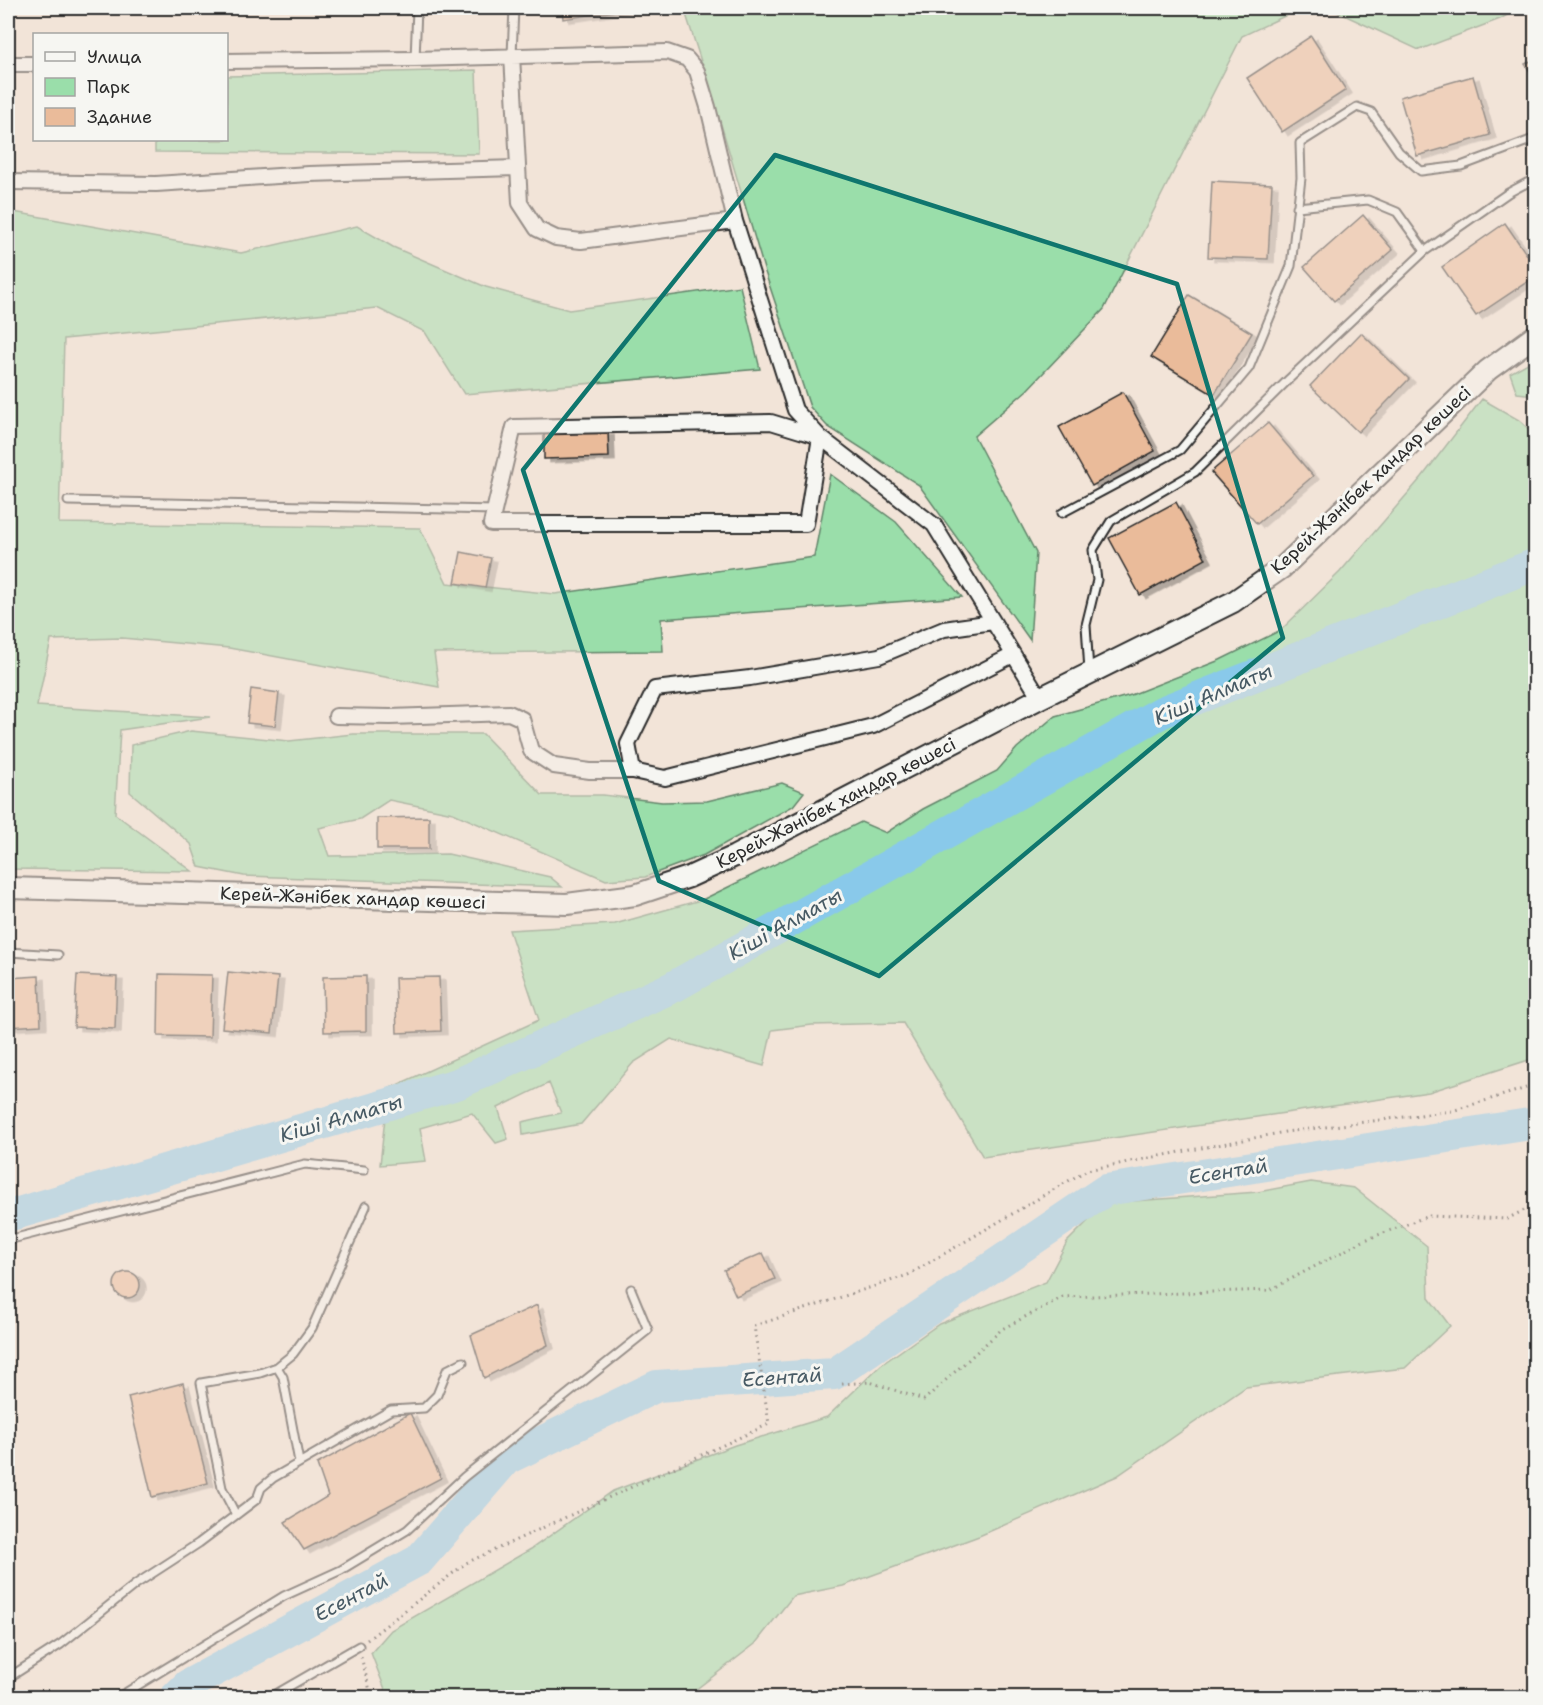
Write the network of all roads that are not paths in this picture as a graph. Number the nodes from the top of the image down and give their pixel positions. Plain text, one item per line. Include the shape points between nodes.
1 (417, 8) edge
2 (514, 8) edge
3 (512, 55) junction
4 (415, 59) junction
5 (228, 62) edge
6 (8, 64) edge
7 (33, 64) edge
8 (1536, 138) edge
9 (518, 168) junction
10 (1536, 178) edge
11 (8, 182) edge
12 (1298, 207) junction
13 (735, 221) junction
14 (1425, 251) junction
15 (1536, 335) edge
16 (820, 437) junction
17 (68, 501) dead end
18 (495, 510) junction
19 (1062, 513) dead end
20 (993, 622) junction
21 (1013, 655) junction
22 (1089, 674) junction
23 (1040, 698) junction
24 (336, 716) dead end
25 (633, 771) junction
26 (8, 888) edge
27 (8, 952) edge
28 (58, 955) dead end
29 (364, 1170) dead end
30 (366, 1206) dead end
31 (8, 1240) edge
32 (631, 1289) dead end
33 (463, 1362) dead end
34 (277, 1366) junction
35 (299, 1462) junction
36 (236, 1515) junction
37 (359, 1646) road end
38 (8, 1678) edge
39 (117, 1698) edge
40 (269, 1698) edge

1 - 4 lane
2 - 3 lane
3 - 4 street
3 - 9 street
3 - 13 street via 667,51 687,59 697,71 705,98
4 - 5 street
6 - 7 street
8 - 12 lane via 1461,166 1421,171 1399,152 1371,112 1357,107 1300,143
9 - 11 street via 309,174 156,184
9 - 13 street via 520,203 537,229 556,238 581,241
10 - 14 lane
12 - 14 lane via 1368,200 1397,212
12 - 19 lane via 1291,266 1249,368 1180,450
13 - 16 street via 795,410
14 - 22 lane via 1195,472 1111,521 1093,550 1097,580 1086,625
15 - 22 main road, Керей-Жәнібек хандар көшесі via 1488,370 1282,568 1233,603
16 - 18 street via 771,422 514,427
16 - 18 street via 806,524 492,524
16 - 20 street via 934,525
17 - 18 lane
20 - 21 street
20 - 25 street via 944,629 879,656 655,689 628,744
21 - 23 street
21 - 25 street via 873,726 665,778
22 - 23 main road, Керей-Жәнібек хандар көшесі
23 - 26 main road, Керей-Жәнібек хандар көшесі via 735,856 635,895 567,904
24 - 25 street via 509,713 522,720 531,751 554,766
27 - 28 lane
29 - 31 lane via 305,1164
30 - 34 lane via 312,1328 293,1354
32 - 39 lane via 648,1330 464,1477 407,1530 340,1570 284,1596
33 - 35 lane via 447,1370 437,1395 424,1408 391,1410
34 - 35 lane via 284,1377
34 - 36 lane via 260,1373 201,1383 222,1488
35 - 36 lane via 261,1488 257,1499
36 - 38 lane via 136,1584 61,1644
37 - 40 lane

